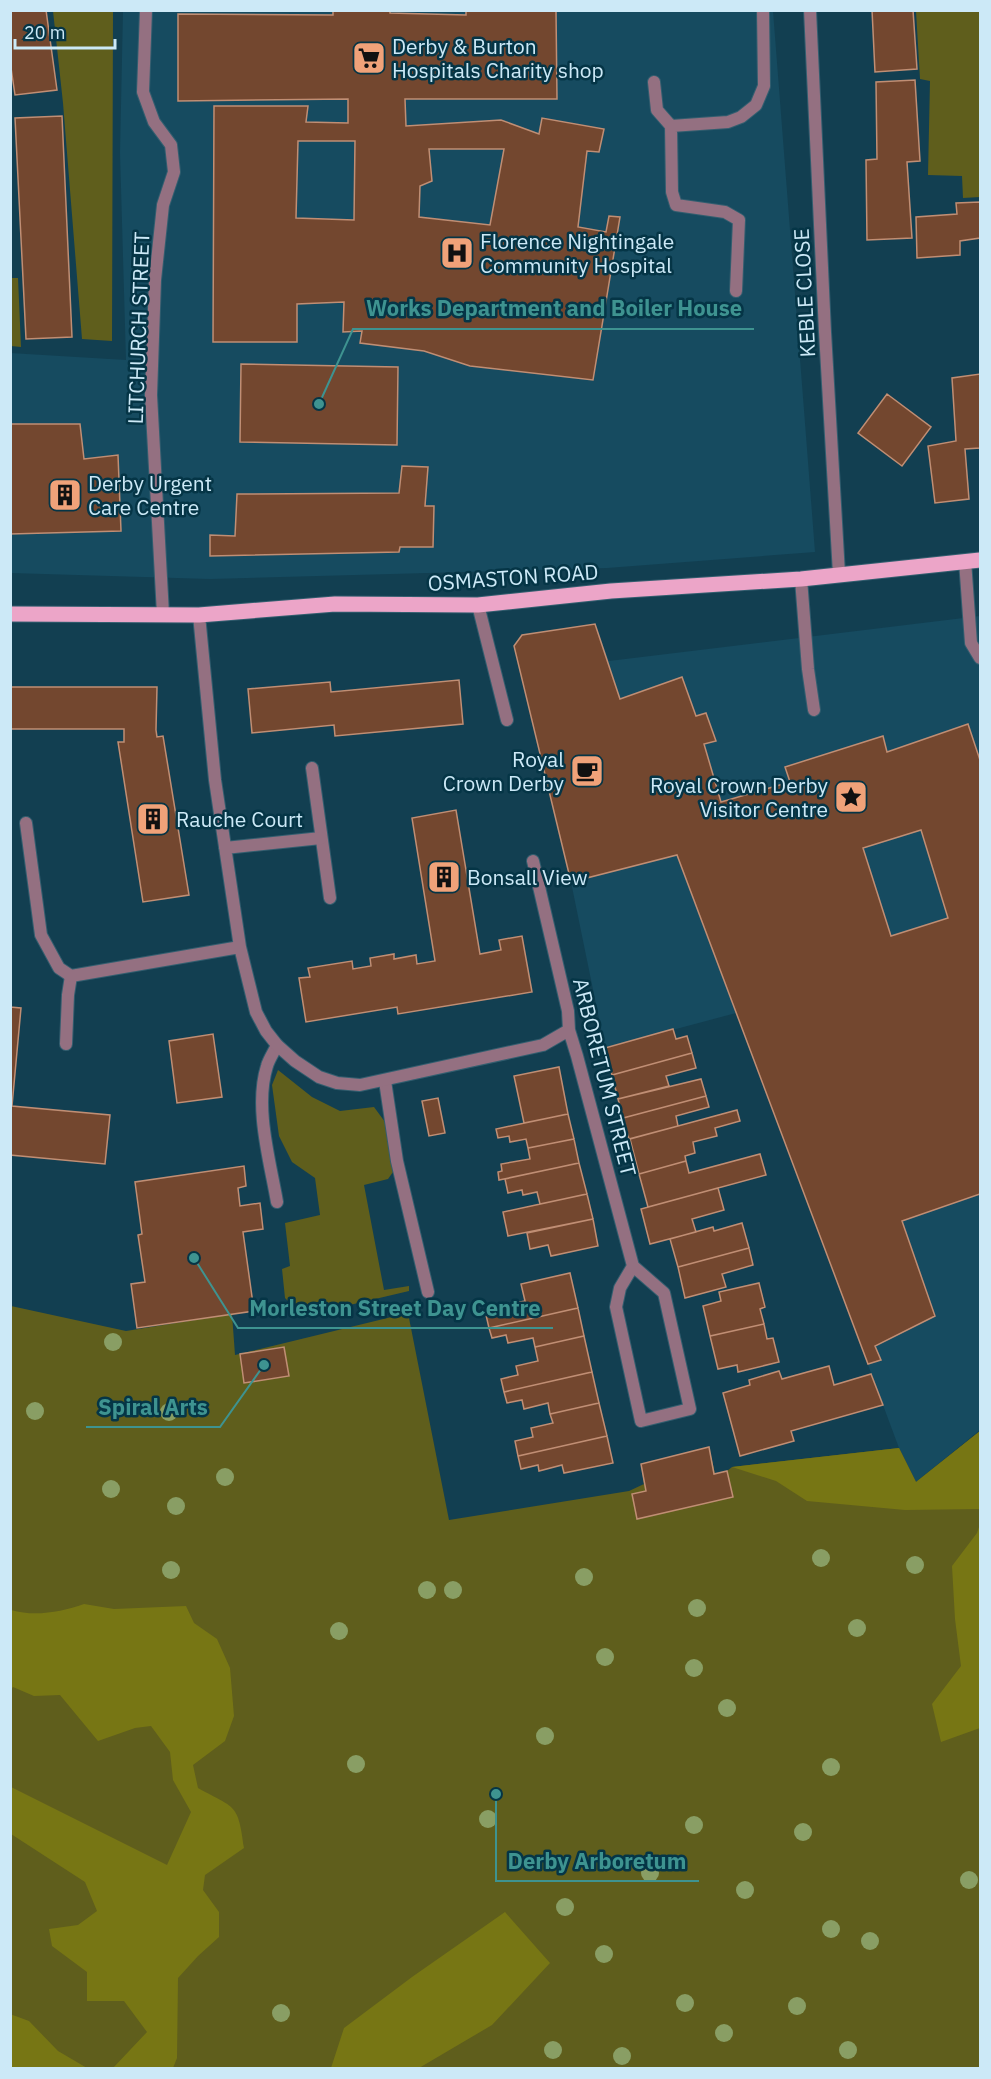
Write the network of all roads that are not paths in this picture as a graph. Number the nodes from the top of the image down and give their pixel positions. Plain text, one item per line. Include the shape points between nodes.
1 (146, 10) edge
2 (763, 10) edge
3 (810, 10) edge
4 (654, 82) dead end
5 (671, 126) junction
6 (736, 291) dead end
7 (973, 560) edge
8 (839, 574) junction
9 (801, 579) junction
10 (478, 604) junction
11 (10, 614) edge
12 (163, 614) junction
13 (199, 615) junction
14 (981, 658) edge
15 (814, 710) dead end
16 (507, 720) dead end
17 (312, 768) dead end
18 (26, 824) dead end
19 (321, 838) junction
20 (225, 848) junction
21 (533, 861) dead end
22 (330, 898) dead end
23 (240, 947) junction
24 (71, 976) junction
25 (568, 1030) junction
26 (66, 1044) dead end
27 (277, 1045) junction
28 (385, 1081) junction
29 (277, 1202) dead end
30 (633, 1266) junction
31 (428, 1292) dead end

1 - 12 street, LITCHURCH STREET via 143,92 154,122 171,145 174,172 164,205 155,280 151,395
2 - 5 street via 765,86 756,105 728,122
3 - 8 street, KEBLE CLOSE
4 - 5 street via 657,110
5 - 6 street via 672,192 676,205 725,212 739,220
7 - 8 main road, OSMASTON ROAD
7 - 14 street via 971,643
8 - 9 main road, OSMASTON ROAD
9 - 10 main road, OSMASTON ROAD
9 - 15 street
10 - 13 main road, OSMASTON ROAD via 335,604
10 - 16 street
11 - 12 main road, OSMASTON ROAD
12 - 13 main road, OSMASTON ROAD
13 - 20 street
17 - 19 street
18 - 24 street via 41,935 59,968
19 - 20 street
19 - 22 street
20 - 23 street
21 - 25 street, ARBORETUM STREET via 568,1011
23 - 24 street
23 - 27 street via 256,1012
24 - 26 street
25 - 28 street via 543,1045
25 - 30 street, ARBORETUM STREET
27 - 28 street via 319,1077 337,1083
27 - 29 street via 262,1089
28 - 31 street via 397,1161
30 - 30 street via 664,1293 690,1409 640,1421 616,1307 620,1288

